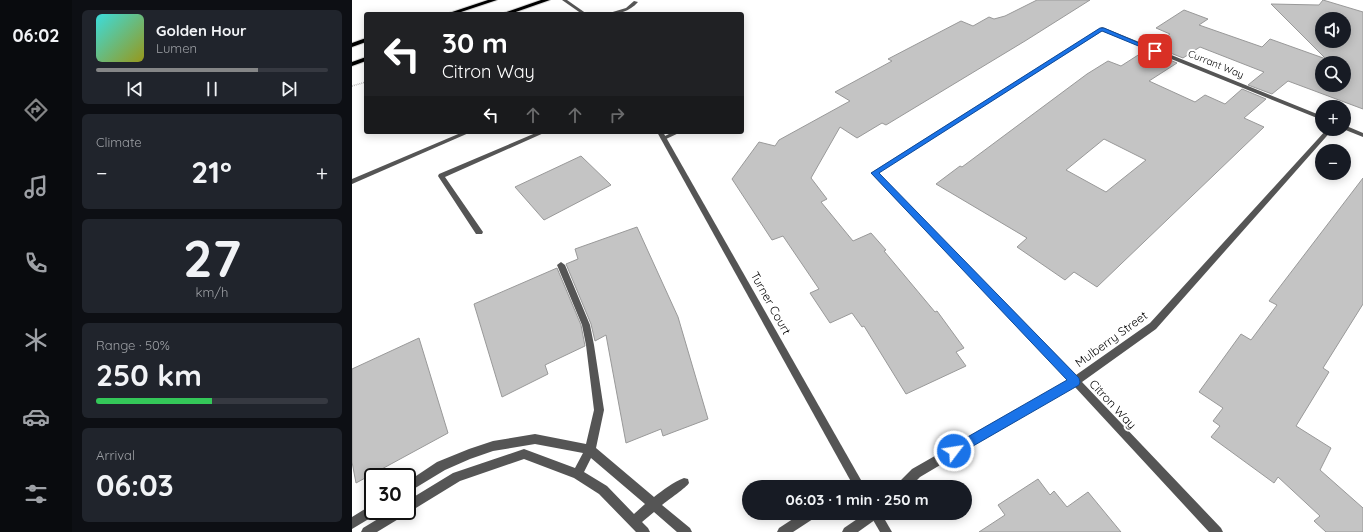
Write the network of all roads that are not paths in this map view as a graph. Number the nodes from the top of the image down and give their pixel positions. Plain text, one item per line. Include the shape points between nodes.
1 (494, 0) edge
2 (547, 0) edge
3 (564, 0) edge
4 (636, 2) dead end
5 (455, 12) edge
6 (510, 12) edge
7 (582, 12) edge
8 (616, 12) edge
9 (364, 41) edge
10 (352, 45) edge
11 (364, 60) edge
12 (352, 64) edge
13 (1315, 115) edge
14 (1351, 130) edge
15 (463, 134) edge
16 (538, 134) edge
17 (662, 135) edge
18 (1363, 135) edge
19 (1324, 136) edge
20 (874, 173) joint
21 (352, 182) edge
22 (480, 232) dead end
23 (561, 265) dead end
24 (1075, 382) junction
25 (590, 450) junction
26 (577, 474) junction
27 (854, 480) edge
28 (909, 480) edge
29 (416, 482) edge
30 (684, 483) dead end
31 (416, 502) edge
32 (654, 505) junction
33 (364, 516) edge
34 (386, 520) edge
35 (801, 520) edge
36 (865, 520) edge
37 (879, 520) edge
38 (633, 522) junction
39 (352, 523) edge
40 (367, 532) edge
41 (644, 532) edge
42 (686, 532) edge
43 (783, 532) edge
44 (848, 532) edge
45 (886, 532) edge
46 (1217, 532) edge

1 - 5 main road
2 - 6 main road
3 - 7 street
4 - 8 street via 628,9
9 - 10 main road
11 - 12 main road
13 - 20 street, Currant Way via 1102,29
14 - 18 street
15 - 21 street
16 - 22 street via 441,176
17 - 27 street, Turner Court
19 - 24 street, Mulberry Street via 1153,326
20 - 24 street, Citron Way
23 - 25 street via 586,325 590,345 599,410
24 - 28 street, Mulberry Street via 916,472
24 - 46 street, Citron Way
25 - 26 street
25 - 29 street via 535,439 493,446 441,466
25 - 32 street
26 - 31 street via 524,454 457,477
26 - 38 street via 603,490
30 - 32 street
32 - 38 street
32 - 42 street
33 - 39 street
34 - 40 street
35 - 43 street
36 - 44 street
37 - 45 street
38 - 41 street

